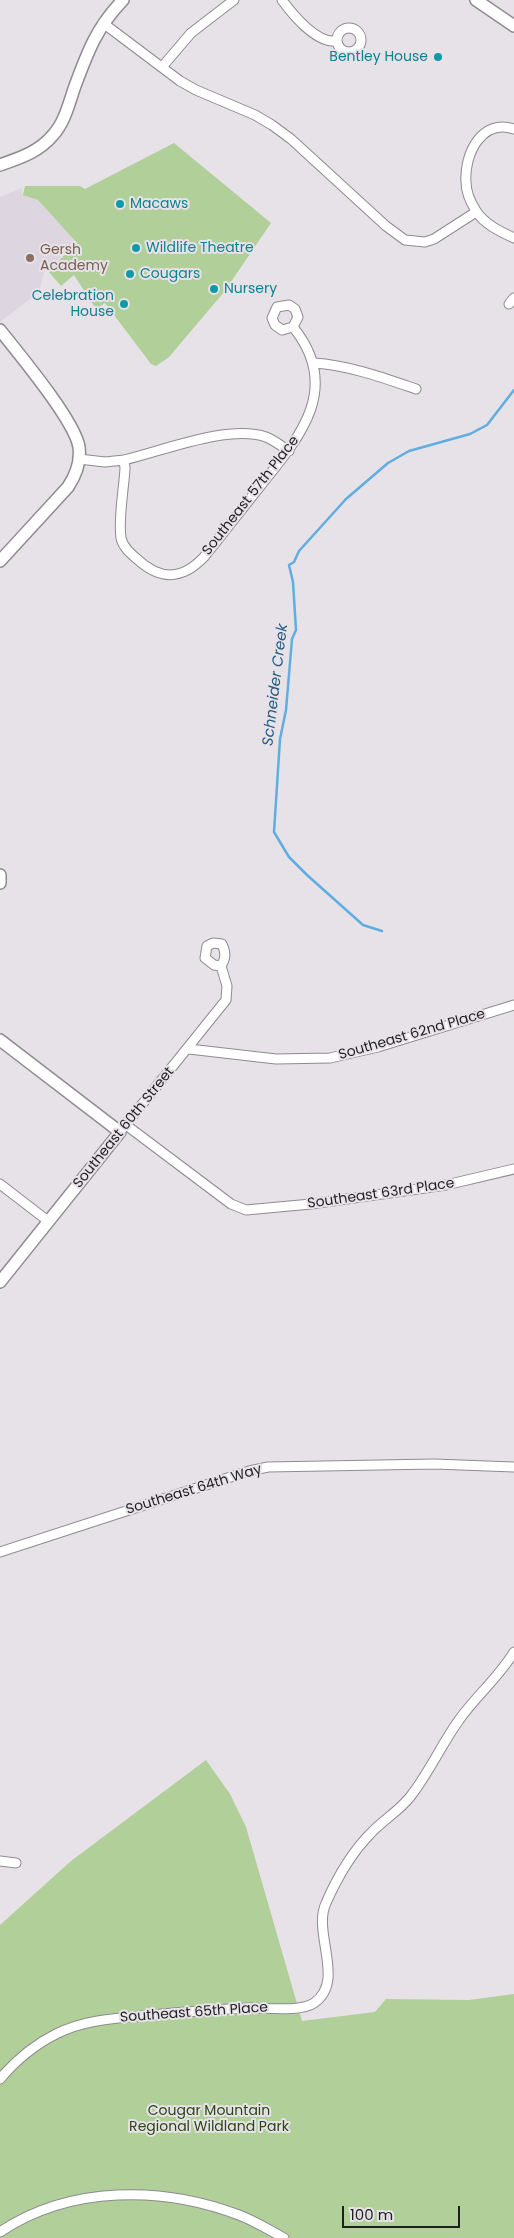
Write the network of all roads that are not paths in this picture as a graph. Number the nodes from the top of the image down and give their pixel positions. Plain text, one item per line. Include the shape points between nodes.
1 (123, 0) edge
2 (234, 0) edge
3 (282, 0) edge
4 (476, 0) edge
5 (102, 23) junction
6 (514, 26) edge
7 (337, 41) dead end
8 (162, 67) junction
9 (514, 129) edge
10 (0, 165) edge
11 (476, 212) junction
12 (514, 238) edge
13 (293, 328) dead end
14 (0, 330) edge
15 (314, 363) junction
16 (416, 389) dead end
17 (289, 451) junction
18 (79, 459) junction
19 (124, 460) junction
20 (0, 561) edge
21 (0, 875) edge
22 (0, 883) edge
23 (221, 966) dead end
24 (514, 1005) edge
25 (0, 1040) edge
26 (189, 1049) junction
27 (123, 1128) junction
28 (514, 1168) edge
29 (0, 1184) edge
30 (48, 1221) junction
31 (0, 1282) edge
32 (514, 1466) edge
33 (0, 1552) edge
34 (514, 1652) edge
35 (0, 1860) edge
36 (16, 1863) dead end
37 (0, 2079) edge
38 (0, 2232) edge
39 (284, 2238) edge

1 - 5 street
2 - 8 street via 191,33
3 - 7 street via 312,32 331,42
4 - 6 street
5 - 8 street
5 - 10 street via 54,135 30,154
8 - 11 street via 196,90 272,125 406,240 425,242 434,239
9 - 11 street via 507,126 492,128 473,146 466,182
11 - 12 street via 494,228
13 - 15 street, Southeast 57th Place via 310,351
14 - 18 street via 72,428
15 - 16 street via 344,368
15 - 17 street, Southeast 57th Place via 316,380 311,407
17 - 19 street via 268,437 234,433
17 - 19 street, Southeast 57th Place via 197,564 182,574 165,575 139,562 125,547 121,532
18 - 19 street
18 - 20 street via 68,487
21 - 22 street
23 - 26 street, Southeast 60th Street via 227,986 226,1000
24 - 26 street, Southeast 62nd Place via 378,1047 330,1058 276,1059
25 - 27 street
26 - 27 street, Southeast 60th Street
27 - 28 street, Southeast 63rd Place via 230,1204 246,1210 446,1185
27 - 30 street, Southeast 60th Street
29 - 30 street
30 - 31 street, Southeast 60th Street
32 - 33 street, Southeast 64th Way via 268,1467
34 - 37 street, Southeast 65th Place via 500,1674 458,1722 411,1796 359,1846 330,1894 320,1923 327,1958 327,1983 324,1994 317,2001 305,2007 219,2009 96,2022 58,2033 36,2045
35 - 36 street
38 - 39 street via 24,2217 56,2205 100,2197 146,2195 187,2200 224,2210 252,2220

